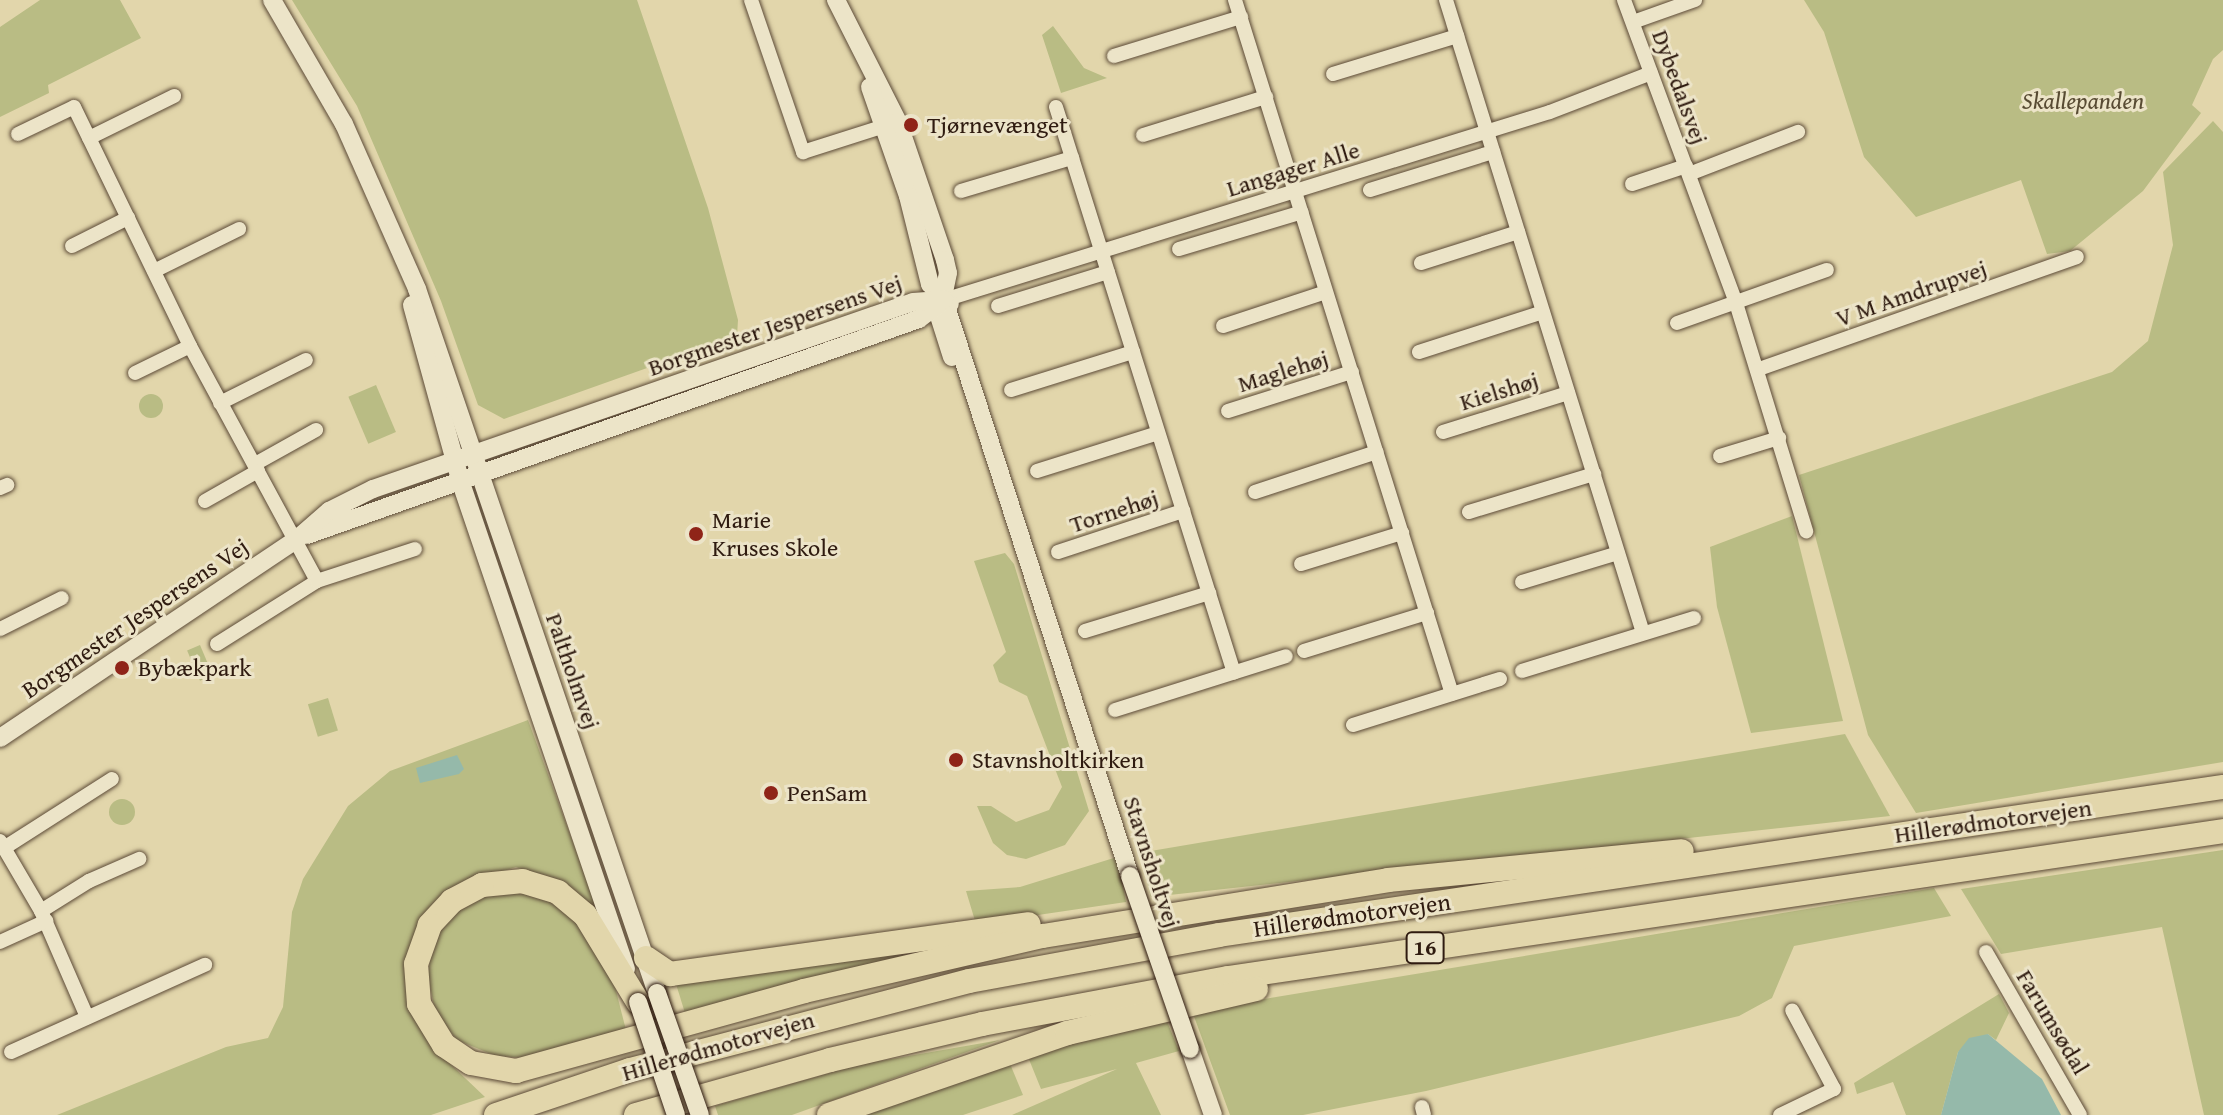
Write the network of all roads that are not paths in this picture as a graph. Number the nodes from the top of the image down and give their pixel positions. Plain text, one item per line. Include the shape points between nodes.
1 (272, 0) edge
2 (751, 0) edge
3 (824, 0) edge
4 (836, 0) edge
5 (1235, 0) edge
6 (1446, 0) edge
7 (1624, 0) edge
8 (1695, 0) edge
9 (1241, 17) junction
10 (1633, 22) junction
11 (1457, 36) junction
12 (1114, 56) dead end
13 (1651, 73) junction
14 (1333, 74) dead end
15 (174, 96) dead end
16 (1266, 97) junction
17 (1056, 107) dead end
18 (891, 124) junction
19 (1487, 131) junction
20 (1798, 132) dead end
21 (18, 134) dead end
22 (1143, 135) dead end
23 (89, 138) junction
24 (1493, 152) junction
25 (1072, 158) junction
26 (1687, 170) junction
27 (1632, 184) dead end
28 (1370, 190) dead end
29 (961, 191) dead end
30 (1295, 192) junction
31 (1302, 212) junction
32 (128, 218) junction
33 (239, 229) dead end
34 (1518, 232) junction
35 (398, 244) junction
36 (72, 246) dead end
37 (1179, 249) dead end
38 (1101, 251) junction
39 (2077, 257) dead end
40 (1421, 263) dead end
41 (1827, 270) dead end
42 (154, 271) junction
43 (1108, 272) junction
44 (1326, 292) junction
45 (944, 300) junction
46 (1736, 303) junction
47 (998, 306) dead end
48 (1543, 312) junction
49 (1677, 323) dead end
50 (1223, 326) dead end
51 (190, 346) junction
52 (1133, 352) junction
53 (1419, 352) dead end
54 (306, 360) dead end
55 (1759, 369) junction
56 (1352, 372) junction
57 (135, 373) dead end
58 (1011, 390) dead end
59 (1568, 393) junction
60 (220, 403) junction
61 (1228, 411) dead end
62 (316, 430) dead end
63 (1443, 432) dead end
64 (1158, 433) junction
65 (1779, 438) junction
66 (990, 439) junction
67 (473, 452) junction
68 (1377, 452) junction
69 (1720, 456) dead end
70 (454, 460) junction
71 (256, 468) junction
72 (1037, 471) dead end
73 (1594, 474) junction
74 (481, 475) junction
75 (461, 483) junction
76 (1255, 492) dead end
77 (205, 501) dead end
78 (1183, 511) junction
79 (1469, 512) dead end
80 (1806, 531) dead end
81 (1402, 533) junction
82 (297, 539) junction
83 (415, 549) dead end
84 (1058, 552) dead end
85 (1618, 553) junction
86 (1301, 564) dead end
87 (317, 581) junction
88 (1522, 582) dead end
89 (1209, 593) junction
90 (62, 598) dead end
91 (1427, 613) junction
92 (1694, 618) dead end
93 (0, 629) edge
94 (1085, 631) dead end
95 (1643, 633) junction
96 (217, 644) dead end
97 (1304, 651) dead end
98 (1286, 656) dead end
99 (1522, 671) dead end
100 (1234, 673) junction
101 (1500, 679) dead end
102 (1452, 694) junction
103 (1115, 710) dead end
104 (1353, 725) dead end
105 (0, 738) edge
106 (582, 771) junction
107 (561, 778) junction
108 (112, 779) dead end
109 (2223, 787) edge
110 (2223, 831) edge
111 (4, 852) edge
112 (139, 859) dead end
113 (1728, 860) junction
114 (1254, 898) junction
115 (43, 916) junction
116 (1477, 940) junction
117 (0, 942) edge
118 (1986, 952) dead end
119 (646, 958) junction
120 (205, 965) dead end
121 (647, 998) junction
122 (1792, 1010) dead end
123 (87, 1017) junction
124 (11, 1052) dead end
125 (496, 1115) edge
126 (636, 1115) edge
127 (676, 1115) edge
128 (700, 1115) edge
129 (829, 1115) edge
130 (1213, 1115) edge
131 (1780, 1115) edge
132 (2080, 1115) edge

1 - 35 street, Paltholmvej via 344,124
2 - 18 street via 803,152
3 - 18 street, Stavnsholtvej
4 - 18 street, Stavnsholtvej
5 - 9 street, Maglehøj
6 - 11 street, Kielshøj
7 - 10 street, Dybedalsvej
8 - 10 street, Dybedalsvej
9 - 12 street
9 - 16 street, Maglehøj
10 - 13 street, Dybedalsvej
11 - 14 street
11 - 19 street, Kielshøj
13 - 19 street, Langager Alle
13 - 26 street, Dybedalsvej
15 - 23 street
16 - 22 street
16 - 30 street, Maglehøj
17 - 25 street, Tornehøj
18 - 45 street, Stavnsholtvej via 930,284
19 - 24 street, Kielshøj
19 - 30 street, Langager Alle
20 - 26 street, Dybedalsvej
21 - 23 street via 74,107
23 - 32 street
24 - 28 street
24 - 34 street, Kielshøj
25 - 29 street
25 - 38 street, Tornehøj
26 - 27 street, Dybedalsvej
26 - 46 street, Dybedalsvej
30 - 31 street, Maglehøj
30 - 38 street, Langager Alle
31 - 37 street
31 - 44 street, Maglehøj
32 - 36 street
32 - 42 street
33 - 42 street
34 - 40 street
34 - 48 street, Kielshøj
35 - 67 street, Paltholmvej
35 - 70 street, Paltholmvej via 425,366
38 - 43 street, Tornehøj
38 - 45 street, Langager Alle
39 - 55 street, V M Amdrupvej
41 - 46 street
42 - 51 street
43 - 47 street
43 - 52 street, Tornehøj
44 - 50 street
44 - 56 street, Maglehøj
45 - 66 street, Stavnsholtvej via 942,333
45 - 66 street, Stavnsholtvej via 956,308 963,325
45 - 67 street, Borgmester Jespersens Vej via 913,302
45 - 74 street, Borgmester Jespersens Vej via 919,319
46 - 49 street
46 - 55 street, Dybedalsvej
48 - 53 street
48 - 59 street, Kielshøj
51 - 57 street
51 - 60 street
52 - 58 street
52 - 64 street, Tornehøj
54 - 60 street
55 - 65 street, Dybedalsvej
56 - 61 street, Maglehøj
56 - 68 street, Maglehøj
59 - 63 street, Kielshøj
59 - 73 street, Kielshøj
60 - 71 street
62 - 71 street
64 - 72 street
64 - 78 street, Tornehøj
65 - 69 street
65 - 80 street, Dybedalsvej
66 - 130 street, Stavnsholtvej, bridge
67 - 70 street, Borgmester Jespersens Vej
67 - 74 street, Paltholmvej
68 - 76 street
68 - 81 street, Maglehøj
70 - 75 street, Paltholmvej
70 - 82 street, Borgmester Jespersens Vej via 329,511
71 - 77 street
71 - 82 street
73 - 79 street
73 - 85 street, Kielshøj
74 - 75 street, Borgmester Jespersens Vej
74 - 106 street, Paltholmvej
75 - 82 street, Borgmester Jespersens Vej
75 - 107 street, Paltholmvej
78 - 84 street, Tornehøj
78 - 89 street, Tornehøj
81 - 86 street
81 - 91 street, Maglehøj
82 - 87 street
82 - 105 street, Borgmester Jespersens Vej
83 - 87 street
85 - 88 street
85 - 95 street, Kielshøj
87 - 96 street
89 - 94 street
89 - 100 street, Tornehøj
90 - 93 street
91 - 97 street
91 - 102 street, Maglehøj
92 - 95 street
95 - 99 street
98 - 100 street
100 - 103 street
101 - 102 street
102 - 104 street
106 - 107 street
106 - 119 street, Paltholmvej
107 - 121 street, Paltholmvej
108 - 111 street
109 - 113 highway, Hillerødmotorvejen / 16
110 - 116 highway, Hillerødmotorvejen / 16
111 - 115 street
112 - 115 street via 89,881
113 - 114 highway via 1719,847
113 - 125 highway, Hillerødmotorvejen / 16 via 1219,935 969,981 630,1070
114 - 119 highway via 1190,902 670,974
114 - 121 highway via 936,959 516,1071 471,1063 444,1045 419,1004 416,964 430,925 452,901 482,885 523,881 558,892 585,915
115 - 117 street
115 - 123 street
116 - 126 highway, Hillerødmotorvejen / 16 via 1228,978 982,1024
116 - 129 highway via 1424,957 1111,1021
118 - 132 street, Farumsødal
119 - 121 street, Paltholmvej
120 - 123 street
121 - 127 street, Paltholmvej, bridge
121 - 128 street, Paltholmvej, bridge
122 - 131 street via 1834,1089
123 - 124 street

